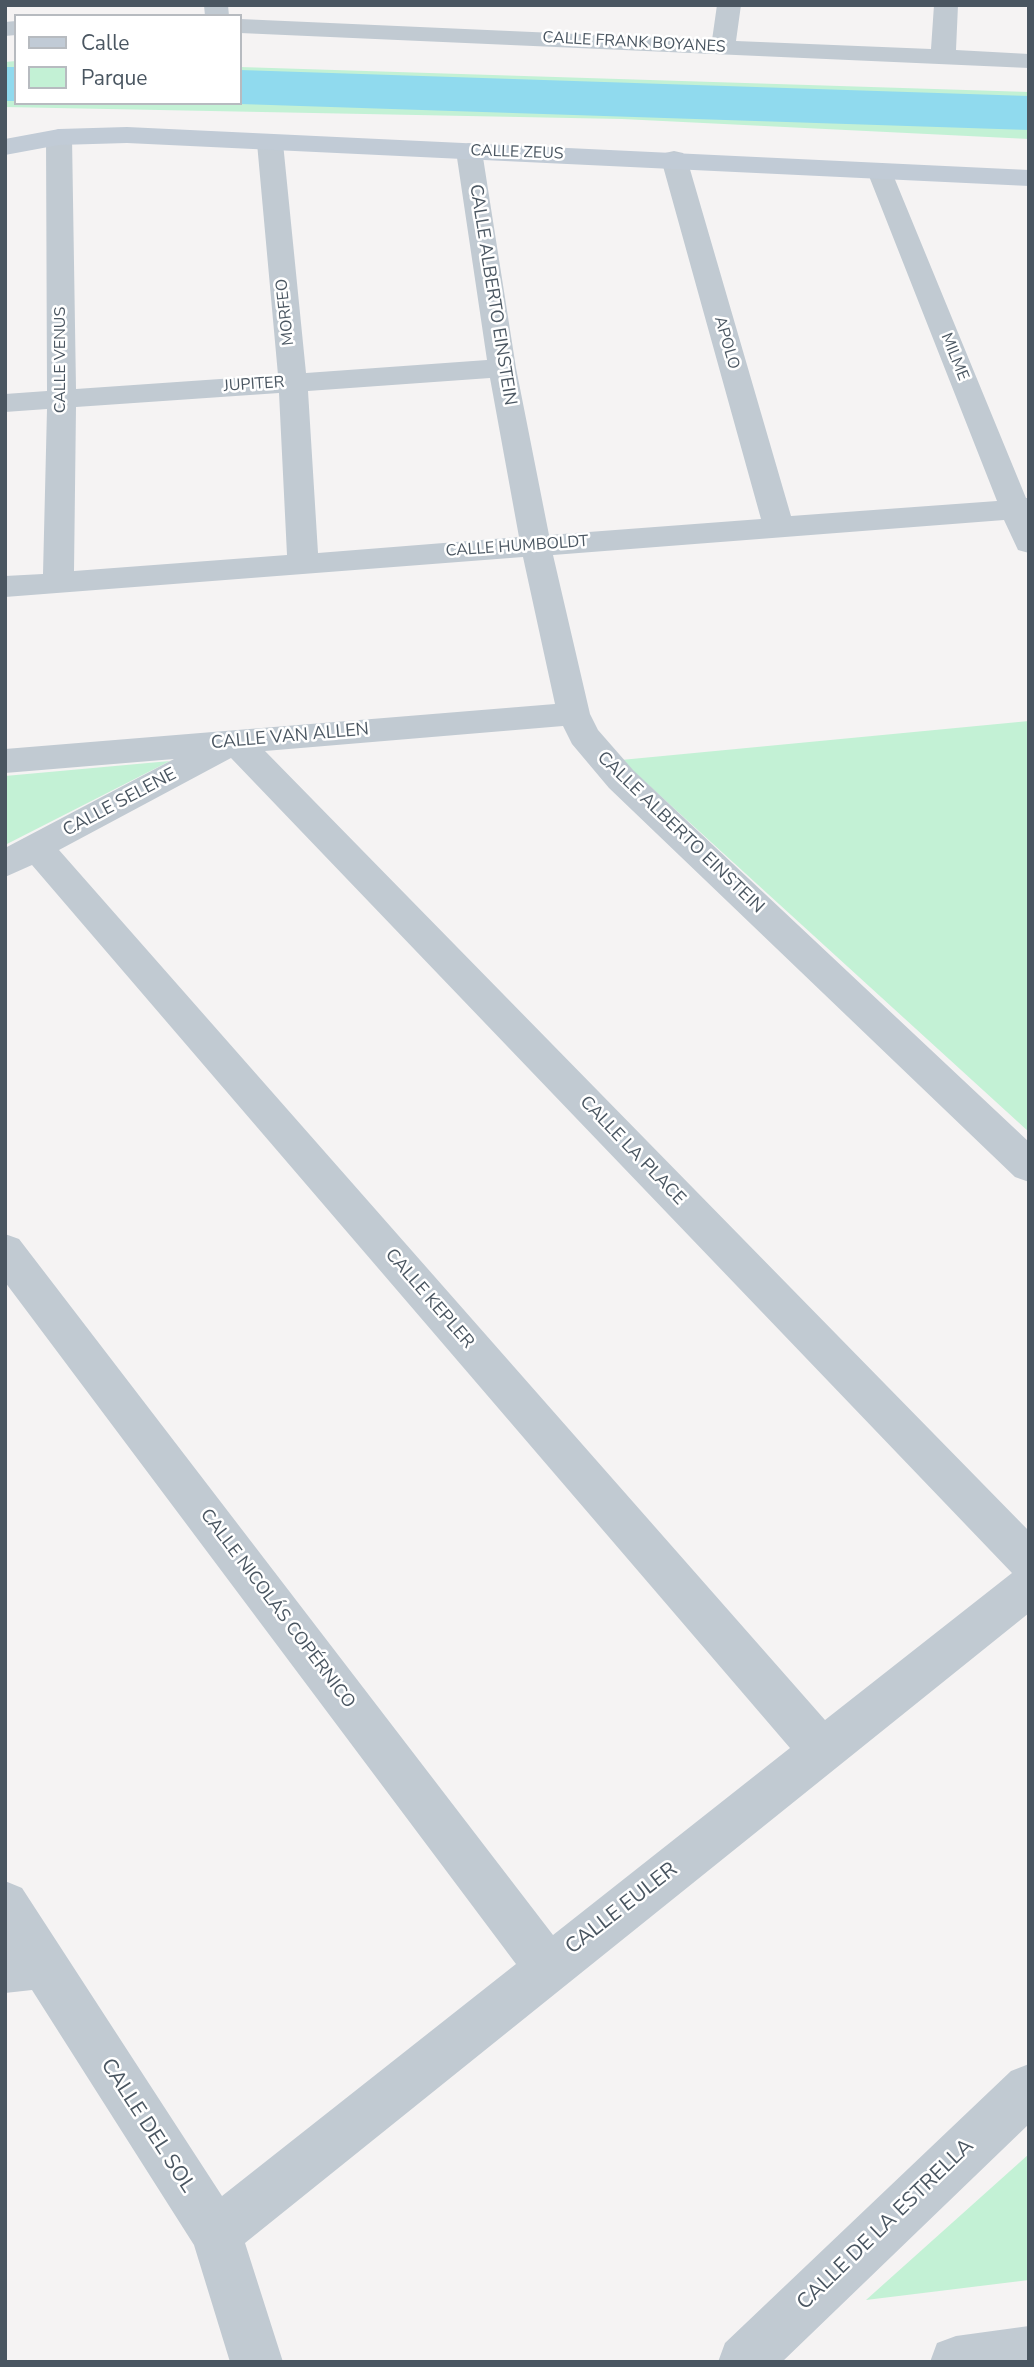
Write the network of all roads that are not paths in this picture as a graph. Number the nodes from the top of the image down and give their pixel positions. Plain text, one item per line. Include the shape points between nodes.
1 (729, 5) edge
2 (946, 5) edge
3 (242, 26) edge
4 (723, 47) junction
5 (943, 57) junction
6 (1029, 61) edge
7 (59, 137) junction
8 (270, 143) junction
9 (5, 147) edge
10 (469, 151) junction
11 (674, 159) junction
12 (880, 171) junction
13 (1029, 178) edge
14 (502, 368) junction
15 (293, 383) junction
16 (62, 399) junction
17 (5, 402) edge
18 (1022, 508) edge
19 (779, 527) junction
20 (1029, 543) edge
21 (536, 546) junction
22 (303, 564) junction
23 (58, 583) junction
24 (5, 587) edge
25 (574, 714) junction
26 (235, 741) junction
27 (5, 761) edge
28 (21, 856) edge
29 (1029, 1166) edge
30 (5, 1251) edge
31 (1029, 1561) edge
32 (1029, 1586) edge
33 (822, 1751) junction
34 (5, 1905) edge
35 (25, 1967) edge
36 (549, 1968) junction
37 (1029, 2089) edge
38 (216, 2233) junction
39 (1029, 2352) edge
40 (257, 2362) edge
41 (744, 2362) edge
42 (956, 2362) edge

1 - 4 street
2 - 5 street
3 - 4 street, CALLE FRANK BOYANES via 455,25
4 - 5 street, CALLE FRANK BOYANES
5 - 6 street, CALLE FRANK BOYANES
7 - 8 street, CALLE ZEUS via 127,135
7 - 9 street, CALLE ZEUS
7 - 16 street, CALLE VENUS
8 - 10 street, CALLE ZEUS
8 - 15 street, MORFEO
10 - 11 street, CALLE ZEUS
10 - 14 street, CALLE ALBERTO EINSTEIN
11 - 12 street, CALLE ZEUS
11 - 19 street, APOLO
12 - 13 street, CALLE ZEUS
12 - 18 street, MILME
14 - 15 street, JUPITER
14 - 21 street, CALLE ALBERTO EINSTEIN
15 - 16 street, JUPITER
15 - 22 street, MORFEO
16 - 17 street, JUPITER
16 - 23 street, CALLE VENUS
18 - 19 street, CALLE HUMBOLDT
18 - 20 street, MILME
19 - 21 street, CALLE HUMBOLDT
21 - 22 street, CALLE HUMBOLDT
21 - 25 street, CALLE ALBERTO EINSTEIN
22 - 23 street, CALLE HUMBOLDT
23 - 24 street, CALLE HUMBOLDT
25 - 26 street, CALLE VAN ALLEN
25 - 29 street, CALLE ALBERTO EINSTEIN via 584,736 621,779
26 - 27 street, CALLE VAN ALLEN
26 - 28 street, CALLE SELENE
26 - 31 street, CALLE LA PLACE
28 - 33 street, CALLE KEPLER
30 - 36 street, CALLE NICOLÁS COPÉRNICO
32 - 33 street, CALLE EULER
33 - 36 street, CALLE EULER
34 - 35 street, CALLE DEL SOL
35 - 38 street, CALLE DEL SOL
36 - 38 street, CALLE EULER
37 - 41 street, CALLE DE LA ESTRELLA
38 - 40 street, CALLE DEL SOL
39 - 42 street

